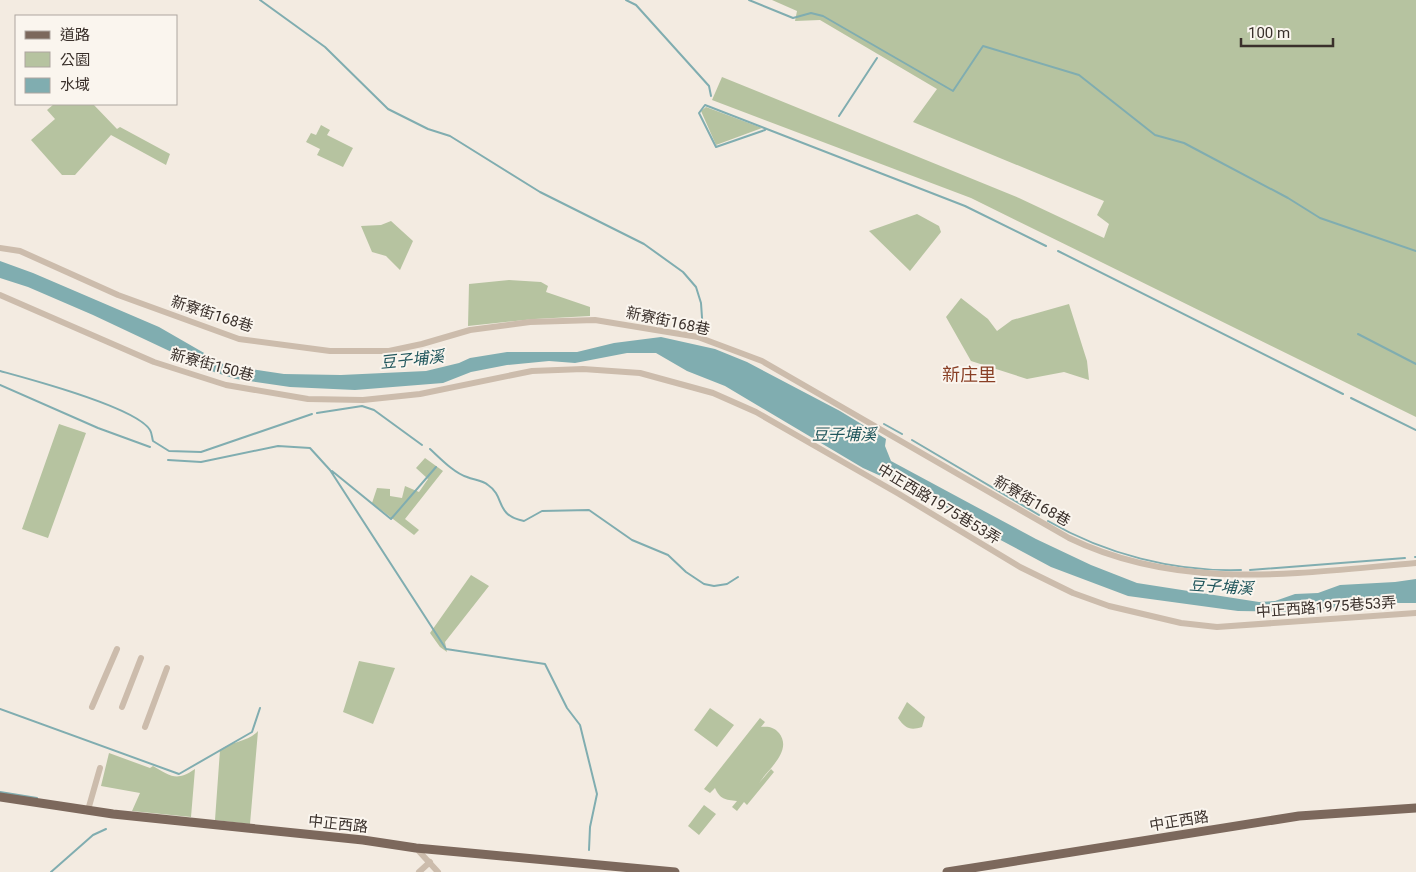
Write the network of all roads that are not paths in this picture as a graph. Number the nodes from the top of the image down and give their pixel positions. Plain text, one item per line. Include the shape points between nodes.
1 (0, 248) edge
2 (0, 295) edge
3 (459, 386) joint
4 (1416, 563) edge
5 (1416, 613) edge
6 (117, 649) dead end
7 (140, 658) dead end
8 (167, 668) dead end
9 (92, 707) dead end
10 (122, 707) dead end
11 (145, 727) dead end
12 (100, 768) dead end
13 (0, 797) edge
14 (1416, 808) edge
15 (88, 810) junction
16 (416, 848) junction
17 (430, 862) junction
18 (419, 872) edge
19 (438, 872) edge
20 (675, 872) edge
21 (947, 872) edge

1 - 4 street, 新寮街168巷 via 20,252 118,295 238,339 330,351 389,351 470,330 530,322 596,320 698,337 762,360 1069,538 1097,551 1161,569 1246,576
2 - 3 street, 新寮街150巷 via 154,362 226,385 308,399 363,400
3 - 5 street, 中正西路1975巷53弄 via 532,371 583,369 640,373 714,393 775,422 1046,581 1073,594 1128,612 1181,623 1217,626
6 - 9 street
7 - 10 street
8 - 11 street
12 - 15 street
13 - 15 main road, 中正西路
14 - 21 main road, 中正西路 via 1299,816
15 - 16 main road, 中正西路
16 - 17 street
16 - 20 main road, 中正西路
17 - 18 street
17 - 19 street

